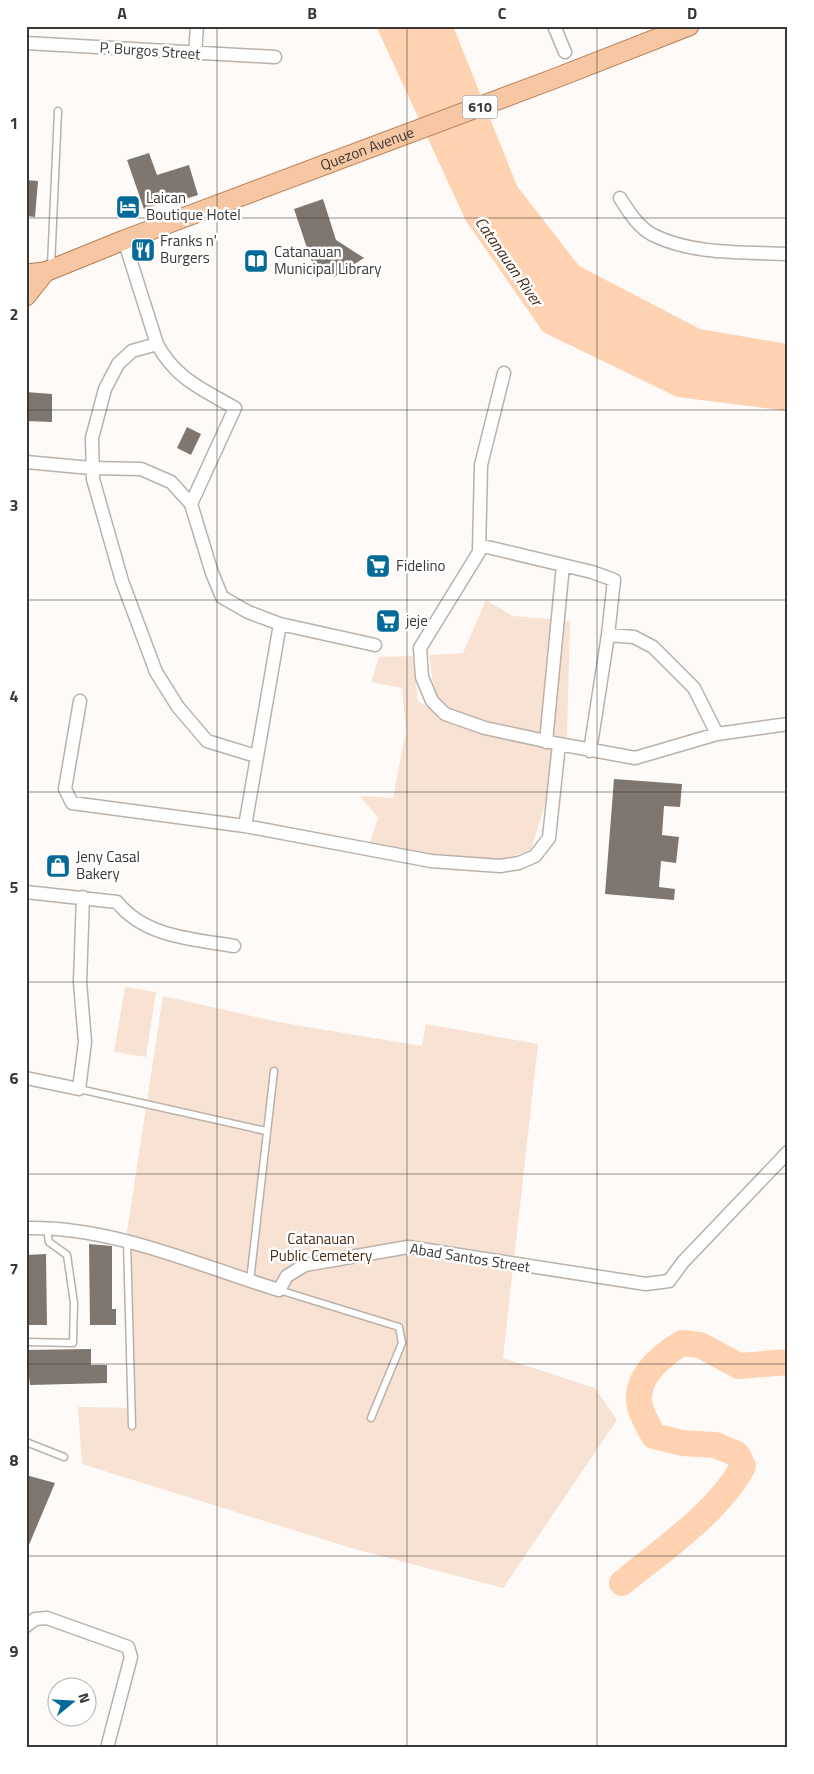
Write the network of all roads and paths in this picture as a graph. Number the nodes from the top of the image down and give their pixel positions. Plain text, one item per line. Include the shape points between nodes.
1 (197, 26) edge
2 (554, 26) edge
3 (689, 26) edge
4 (26, 43) edge
5 (566, 52) dead end
6 (195, 54) junction
7 (275, 57) dead end
8 (58, 111) dead end
9 (620, 198) dead end
10 (124, 240) junction
11 (788, 254) edge
12 (48, 271) junction
13 (26, 274) edge
14 (26, 296) edge
15 (157, 344) junction
16 (504, 373) dead end
17 (26, 462) edge
18 (91, 468) junction
19 (191, 504) junction
20 (479, 545) junction
21 (563, 565) junction
22 (280, 624) junction
23 (608, 635) junction
24 (375, 645) dead end
25 (80, 701) dead end
26 (788, 724) edge
27 (717, 734) junction
28 (546, 742) junction
29 (559, 744) junction
30 (590, 751) junction
31 (256, 756) junction
32 (245, 826) junction
33 (26, 892) edge
34 (83, 897) junction
35 (234, 946) dead end
36 (274, 1072) dead end
37 (26, 1078) edge
38 (79, 1089) junction
39 (266, 1131) junction
40 (788, 1152) edge
41 (46, 1227) junction
42 (26, 1228) edge
43 (126, 1241) junction
44 (250, 1281) junction
45 (279, 1290) junction
46 (26, 1342) edge
47 (371, 1418) dead end
48 (132, 1426) dead end
49 (26, 1442) edge
50 (64, 1457) dead end
51 (26, 1626) edge
52 (107, 1748) edge

1 - 6 street
2 - 5 street
3 - 10 main road, Quezon Avenue / 610
4 - 6 street, P. Burgos Street
6 - 7 street, P. Burgos Street
8 - 12 lane
9 - 11 street via 632,218 652,234 675,242 732,252
10 - 12 main road, Quezon Avenue / 610
10 - 15 street
12 - 13 main road, Quezon Avenue / 610
12 - 14 main road, Quezon Avenue / 610
15 - 18 street via 132,351 118,364 105,389 92,438
15 - 19 street via 180,375 235,408
16 - 20 street via 481,465
17 - 18 street
18 - 19 street via 141,469 172,482
18 - 31 street via 122,580 156,672 178,707 207,741
19 - 22 street via 222,597 248,612
20 - 21 street
20 - 28 street via 479,552 420,648 422,677 432,701 445,714 485,728
21 - 23 street via 614,580
21 - 28 street
22 - 24 street
22 - 31 street
23 - 27 street via 634,637 653,647 694,688
23 - 30 street
25 - 32 street via 65,789 72,803
26 - 27 street
27 - 30 street via 635,758
28 - 29 street
29 - 30 street
29 - 32 street via 550,838 535,856 519,863 500,866 431,861
31 - 32 street
33 - 34 street
34 - 35 street via 116,902 143,925 175,937
34 - 38 street via 80,982 85,1042
36 - 39 lane
37 - 38 street
38 - 39 lane
39 - 44 lane
40 - 45 street, Abad Santos Street via 683,1262 669,1281 646,1284 408,1247 305,1265 288,1276
41 - 42 street
41 - 43 street
41 - 46 lane via 49,1242 67,1255 74,1303 73,1343
43 - 44 street
43 - 48 lane
44 - 45 street
45 - 47 lane via 399,1327 402,1343
49 - 50 lane
51 - 52 street via 35,1619 47,1618 128,1647 131,1657

